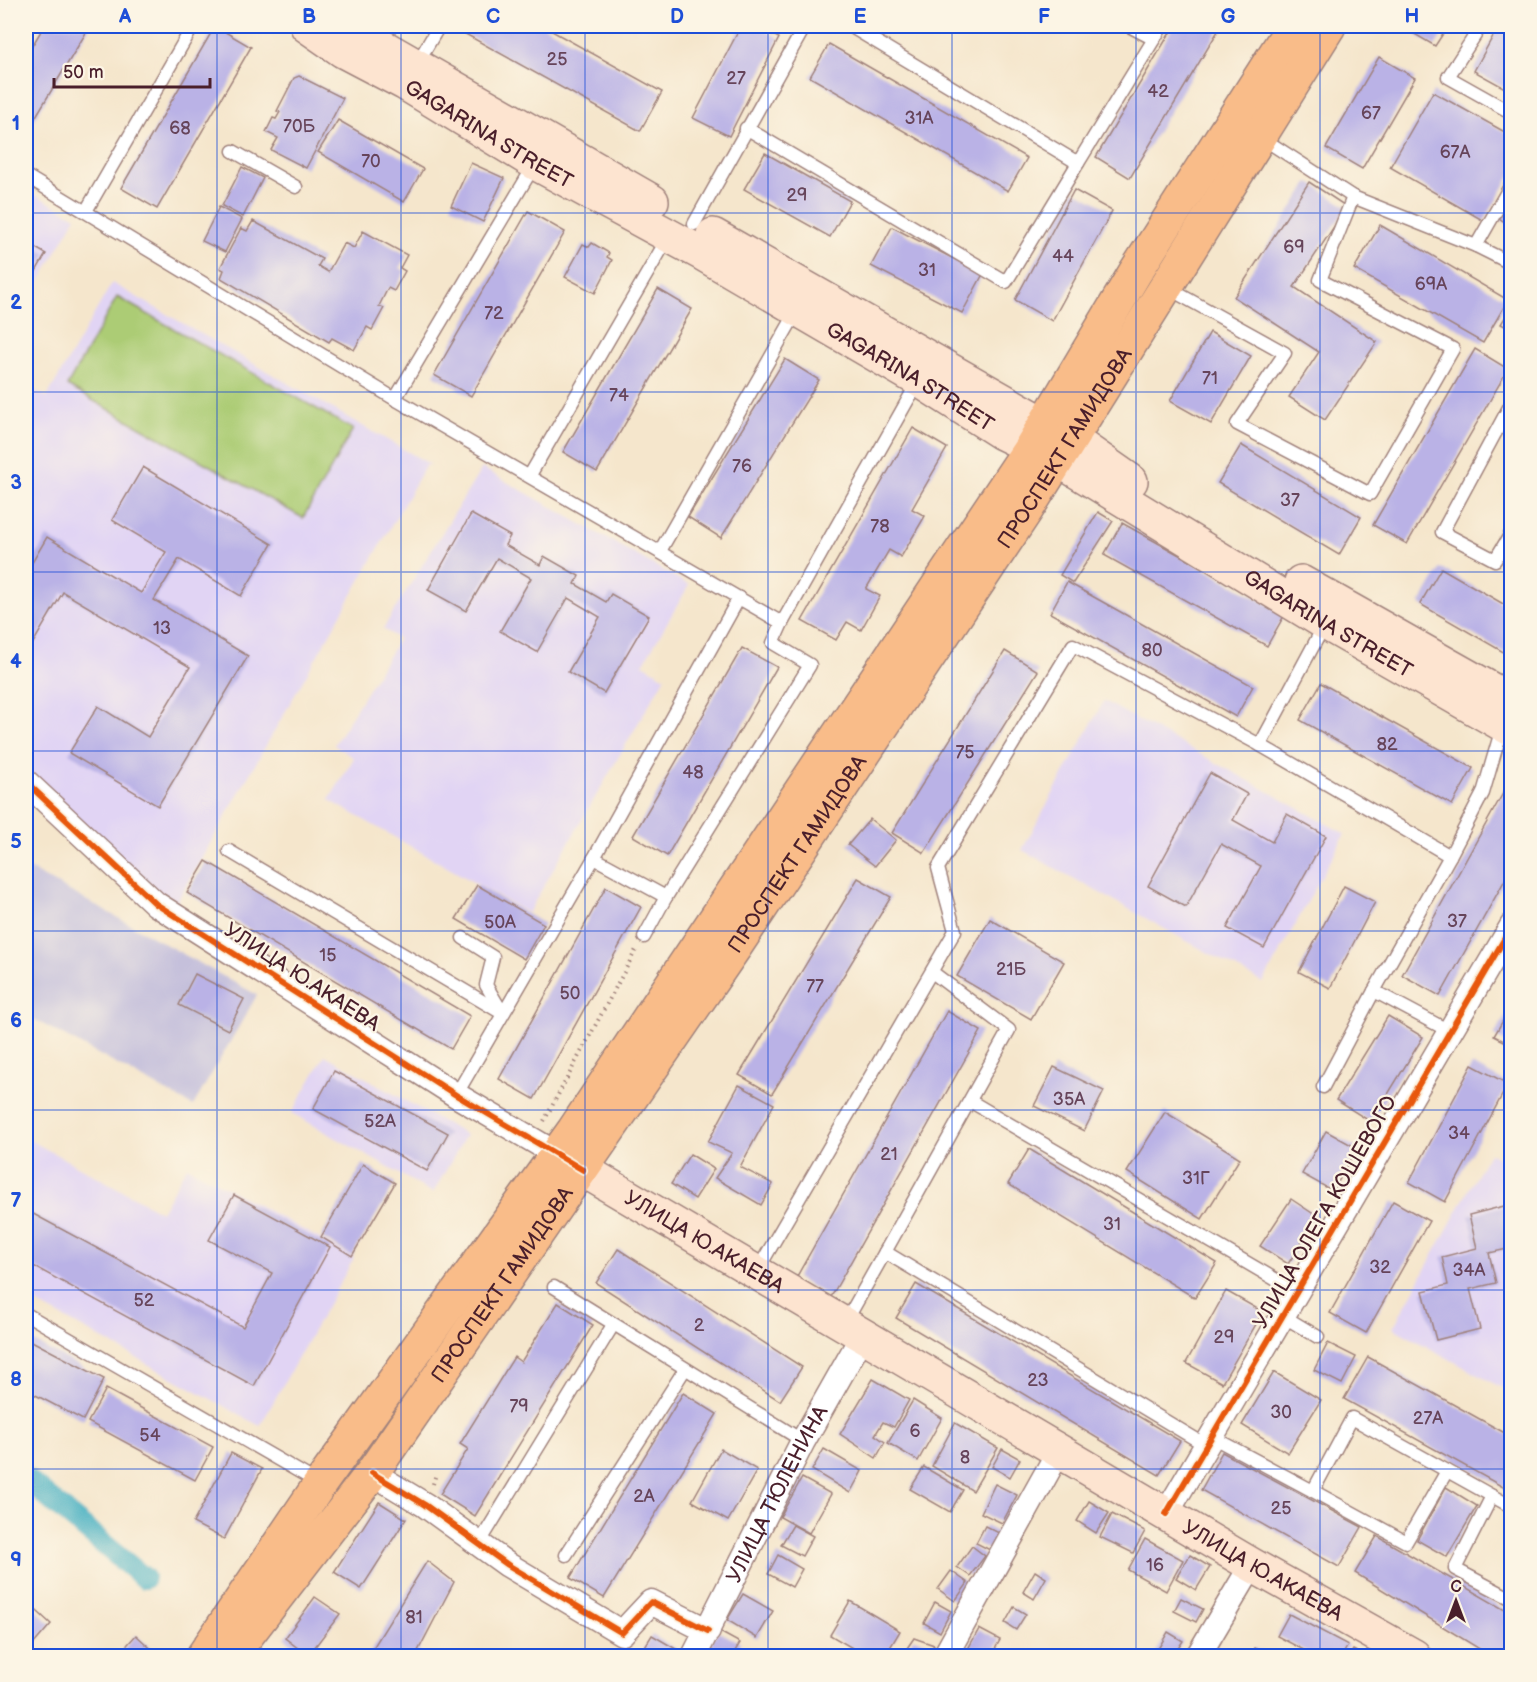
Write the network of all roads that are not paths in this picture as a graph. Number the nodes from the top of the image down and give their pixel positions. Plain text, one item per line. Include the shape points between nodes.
1 (193, 26) edge
2 (307, 26) edge
3 (347, 26) edge
4 (439, 26) edge
5 (805, 26) edge
6 (850, 26) edge
7 (1129, 26) edge
8 (1162, 26) edge
9 (1293, 26) edge
10 (1329, 26) edge
11 (1481, 26) edge
12 (1154, 39) junction
13 (415, 66) junction
14 (1512, 113) edge
15 (746, 128) junction
16 (1245, 128) junction
17 (233, 151) dead end
18 (535, 163) junction
19 (1078, 163) junction
20 (26, 176) edge
21 (1512, 183) edge
22 (296, 187) dead end
23 (1353, 197) junction
24 (86, 211) junction
25 (688, 238) junction
26 (1476, 246) junction
27 (1512, 264) edge
28 (1150, 279) junction
29 (797, 311) junction
30 (919, 381) junction
31 (395, 399) junction
32 (1512, 402) edge
33 (1050, 443) junction
34 (530, 475) junction
35 (1512, 532) edge
36 (660, 551) junction
37 (740, 597) junction
38 (1330, 612) junction
39 (782, 623) junction
40 (1508, 714) edge
41 (1260, 745) junction
42 (26, 782) edge
43 (229, 851) dead end
44 (1450, 856) junction
45 (594, 858) junction
46 (666, 897) junction
47 (1512, 926) edge
48 (644, 937) dead end
49 (463, 938) dead end
50 (932, 972) junction
51 (1374, 991) junction
52 (502, 1013) junction
53 (1449, 1031) junction
54 (1323, 1087) dead end
55 (456, 1095) junction
56 (970, 1101) junction
57 (558, 1155) junction
58 (885, 1252) junction
59 (757, 1271) junction
60 (554, 1287) dead end
61 (1297, 1292) junction
62 (26, 1314) edge
63 (1283, 1316) junction
64 (613, 1325) junction
65 (854, 1329) junction
66 (1318, 1337) dead end
67 (685, 1369) junction
68 (803, 1441) junction
69 (1209, 1442) junction
70 (1059, 1451) junction
71 (1447, 1471) junction
72 (372, 1473) junction
73 (320, 1484) junction
74 (1313, 1491) junction
75 (1492, 1496) junction
76 (1512, 1507) edge
77 (1166, 1514) junction
78 (480, 1542) junction
79 (566, 1556) dead end
80 (1252, 1565) junction
81 (1512, 1599) edge
82 (708, 1631) junction
83 (204, 1656) edge
84 (231, 1656) edge
85 (694, 1656) edge
86 (945, 1656) edge
87 (1198, 1656) edge
88 (1413, 1656) edge

1 - 24 lane
2 - 18 main road, GAGARINA STREET
3 - 13 main road, GAGARINA STREET
4 - 13 lane
5 - 15 lane
6 - 19 lane
7 - 12 lane
8 - 12 lane
9 - 16 main road, ПРОСПЕКТ ГАМИДОВА
10 - 16 main road, ПРОСПЕКТ ГАМИДОВА
11 - 14 lane via 1449,77
12 - 19 lane
13 - 25 main road, GAGARINA STREET
15 - 19 lane via 1006,282
15 - 25 lane
16 - 23 lane
16 - 28 main road, ПРОСПЕКТ ГАМИДОВА
17 - 22 lane
18 - 25 main road, GAGARINA STREET
18 - 31 lane
20 - 24 lane
21 - 26 lane
23 - 26 lane
23 - 28 lane via 1320,280 1453,349 1370,494 1237,424 1285,353
24 - 31 lane
25 - 29 main road, GAGARINA STREET
25 - 33 main road, GAGARINA STREET
25 - 34 lane
26 - 27 lane
28 - 33 main road, ПРОСПЕКТ ГАМИДОВА
29 - 30 main road, GAGARINA STREET
29 - 36 lane
30 - 33 main road, GAGARINA STREET via 1002,433
30 - 39 lane
31 - 34 lane
32 - 35 lane via 1442,532 1496,560
33 - 38 main road, GAGARINA STREET
33 - 57 main road, ПРОСПЕКТ ГАМИДОВА via 735,947
34 - 36 lane
36 - 37 lane
37 - 39 lane
37 - 45 lane
38 - 40 main road, GAGARINA STREET
38 - 41 lane
39 - 46 lane via 773,643 810,665
40 - 44 lane via 1482,793
41 - 44 lane
41 - 50 lane via 1072,645 938,868 955,931
42 - 55 street, УЛИЦА Ю.АКАЕВА via 156,904
43 - 52 lane
44 - 51 lane
45 - 46 lane
45 - 52 lane
46 - 48 lane
47 - 53 street, УЛИЦА ОЛЕГА КОШЕВОГО
49 - 52 lane via 492,957 486,985
50 - 56 lane via 1009,1029
50 - 59 lane
51 - 53 lane
51 - 54 lane
52 - 55 lane
53 - 61 street, УЛИЦА ОЛЕГА КОШЕВОГО
55 - 57 street, УЛИЦА Ю.АКАЕВА
56 - 58 lane
56 - 61 lane
57 - 59 main road, УЛИЦА Ю.АКАЕВА
57 - 72 main road, ПРОСПЕКТ ГАМИДОВА
57 - 73 main road, ПРОСПЕКТ ГАМИДОВА
58 - 65 lane
58 - 69 lane
59 - 65 main road, УЛИЦА Ю.АКАЕВА
60 - 64 lane
61 - 63 street, УЛИЦА ОЛЕГА КОШЕВОГО
62 - 73 lane
63 - 66 lane
63 - 69 street, УЛИЦА ОЛЕГА КОШЕВОГО
64 - 67 lane
64 - 78 lane
65 - 68 street, УЛИЦА ТЮЛЕНИНА
65 - 70 main road, УЛИЦА Ю.АКАЕВА
67 - 68 lane
67 - 79 lane
68 - 82 street, УЛИЦА ТЮЛЕНИНА
69 - 74 lane
69 - 77 street, УЛИЦА ОЛЕГА КОШЕВОГО
70 - 77 main road, УЛИЦА Ю.АКАЕВА
70 - 86 street
71 - 74 lane via 1406,1542
71 - 74 lane via 1352,1418
71 - 75 lane
72 - 78 street
72 - 84 main road, ПРОСПЕКТ ГАМИДОВА
73 - 83 main road, ПРОСПЕКТ ГАМИДОВА
75 - 76 lane
75 - 81 lane via 1455,1569
77 - 80 main road, УЛИЦА Ю.АКАЕВА
78 - 82 street via 508,1565 622,1633 651,1602
80 - 87 street
80 - 88 main road, УЛИЦА Ю.АКАЕВА
82 - 85 street, УЛИЦА ТЮЛЕНИНА

